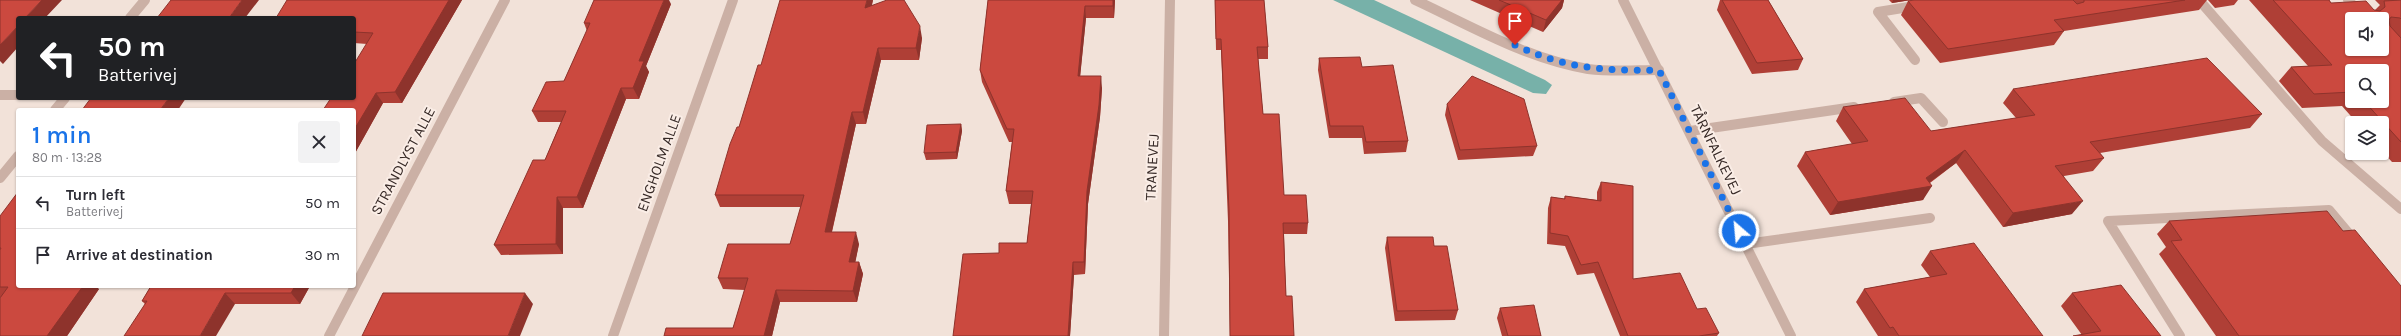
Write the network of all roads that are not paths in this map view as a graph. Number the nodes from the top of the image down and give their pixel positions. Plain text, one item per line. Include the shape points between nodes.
1 (145, 0) edge
2 (505, 0) edge
3 (733, 0) edge
4 (1170, 0) edge
5 (1415, 0) edge
6 (1623, 0) edge
7 (1930, 0) edge
8 (2200, 0) edge
9 (2348, 0) edge
10 (2359, 12) edge
11 (132, 16) edge
12 (1915, 60) dead end
13 (1659, 70) junction
14 (0, 95) edge
15 (16, 95) edge
16 (63, 100) edge
17 (1882, 104) edge
18 (1867, 106) edge
19 (57, 108) edge
20 (1943, 122) dead end
21 (1690, 131) junction
22 (16, 158) edge
23 (0, 178) edge
24 (2401, 209) edge
25 (1930, 218) dead end
26 (1746, 244) junction
27 (2362, 250) edge
28 (356, 284) edge
29 (354, 288) edge
30 (329, 336) edge
31 (613, 336) edge
32 (1164, 336) edge
33 (1791, 336) edge
34 (2180, 336) edge

1 - 11 street
2 - 28 street, STRANDLYST ALLE
3 - 31 street, ENGHOLM ALLE
4 - 32 street, TRANEVEJ
5 - 13 street via 1543,58 1611,71
6 - 13 street, TÅRNFALKEVEJ
7 - 12 street via 1933,4 1878,12
8 - 24 street via 2322,140
9 - 10 street
13 - 21 street, TÅRNFALKEVEJ
14 - 15 street
16 - 19 street
17 - 20 street via 1921,98
18 - 21 street
21 - 26 street, TÅRNFALKEVEJ
22 - 23 street
25 - 26 street
26 - 33 street, TÅRNFALKEVEJ
27 - 34 street via 2329,210 2108,221
29 - 30 street, STRANDLYST ALLE

